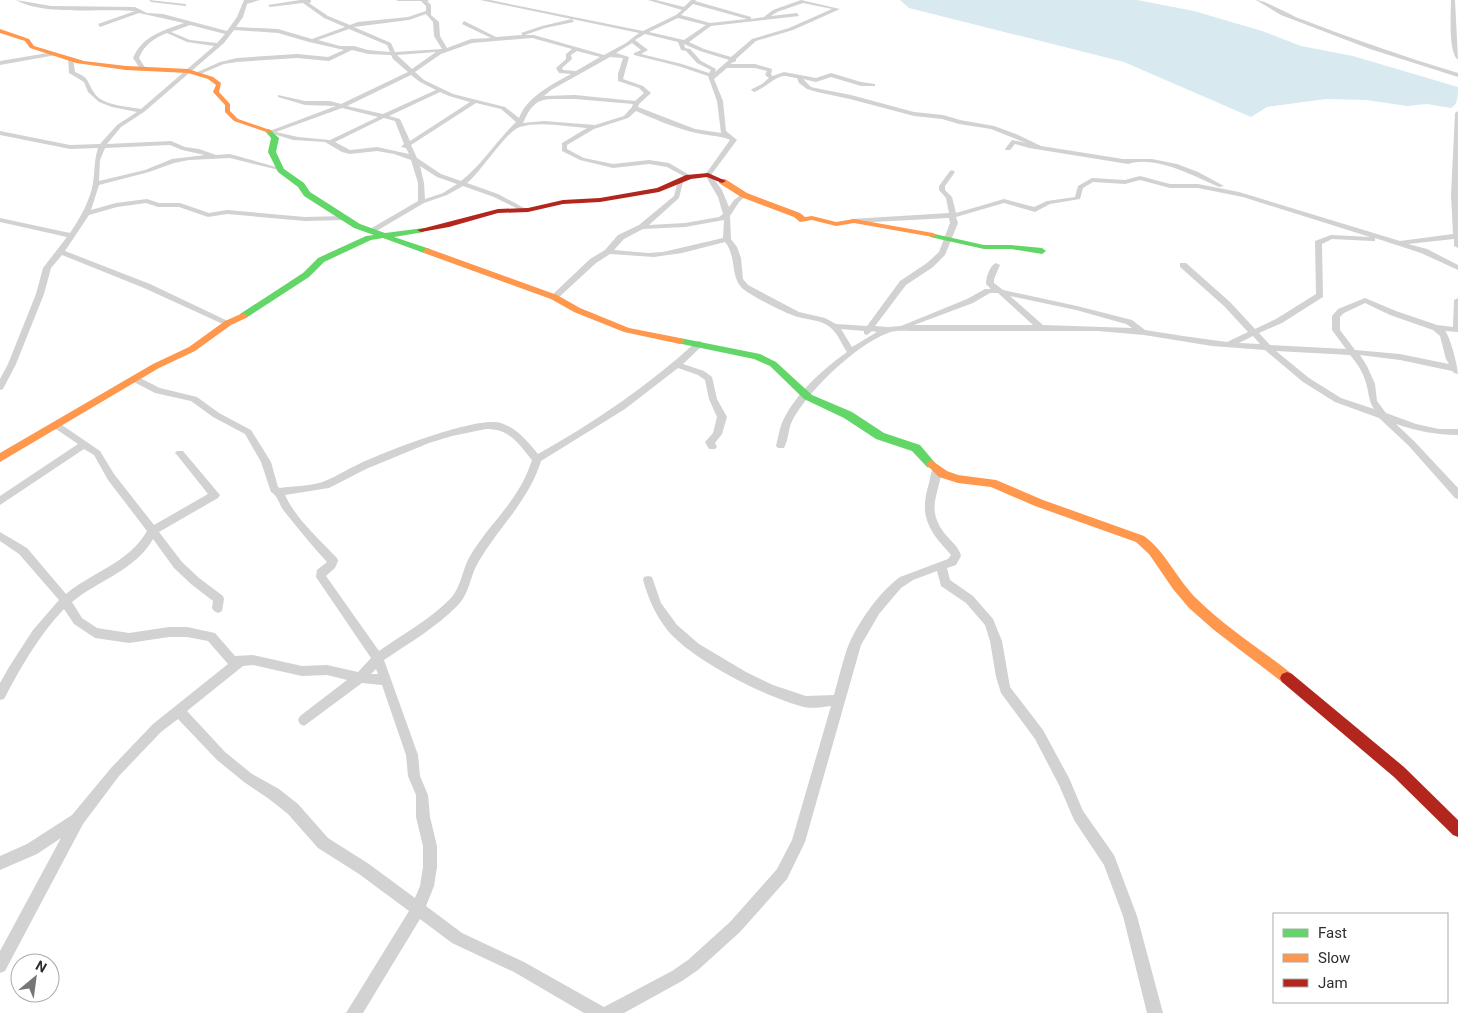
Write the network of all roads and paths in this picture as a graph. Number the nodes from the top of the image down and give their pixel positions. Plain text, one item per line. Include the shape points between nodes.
1 (18, 0) edge
2 (258, 0) edge
3 (314, 0) edge
4 (398, 0) edge
5 (426, 0) edge
6 (482, 0) edge
7 (524, 0) edge
8 (650, 0) edge
9 (1258, 0) edge
10 (1453, 0) edge
11 (121, 1) dead end
12 (151, 1) edge
13 (303, 1) edge
14 (693, 1) edge
15 (245, 2) edge
16 (170, 4) junction
17 (185, 5) dead end
18 (270, 6) dead end
19 (511, 7) junction
20 (128, 8) junction
21 (139, 10) junction
22 (685, 10) junction
23 (428, 12) junction
24 (797, 15) dead end
25 (678, 16) junction
26 (766, 18) junction
27 (752, 19) junction
28 (176, 20) junction
29 (580, 20) junction
30 (188, 23) junction
31 (464, 23) dead end
32 (100, 25) dead end
33 (710, 25) junction
34 (350, 27) junction
35 (230, 30) junction
36 (0, 31) edge
37 (168, 32) junction
38 (643, 33) junction
39 (518, 36) junction
40 (494, 37) junction
41 (311, 41) junction
42 (633, 42) junction
43 (683, 42) junction
44 (218, 45) junction
45 (351, 48) junction
46 (576, 49) junction
47 (445, 50) junction
48 (54, 54) junction
49 (394, 54) junction
50 (605, 57) junction
51 (70, 58) junction
52 (1458, 58) edge
53 (734, 60) junction
54 (0, 63) edge
55 (727, 66) junction
56 (143, 69) junction
57 (412, 72) junction
58 (190, 73) junction
59 (576, 73) junction
60 (1458, 75) edge
61 (711, 76) junction
62 (800, 77) junction
63 (772, 78) junction
64 (873, 85) dead end
65 (440, 90) junction
66 (754, 90) dead end
67 (280, 96) dead end
68 (538, 98) junction
69 (475, 101) junction
70 (341, 105) junction
71 (636, 105) junction
72 (142, 111) junction
73 (1458, 113) edge
74 (384, 116) junction
75 (518, 124) junction
76 (593, 127) junction
77 (270, 132) junction
78 (0, 133) edge
79 (725, 135) junction
80 (1458, 139) edge
81 (331, 142) junction
82 (408, 144) junction
83 (102, 146) junction
84 (1038, 146) junction
85 (1008, 150) dead end
86 (390, 152) junction
87 (216, 157) junction
88 (413, 159) junction
89 (281, 170) junction
90 (952, 172) dead end
91 (708, 175) junction
92 (685, 180) junction
93 (463, 183) junction
94 (96, 184) junction
95 (744, 196) junction
96 (1243, 196) junction
97 (422, 202) junction
98 (524, 210) junction
99 (86, 214) junction
100 (728, 214) junction
101 (953, 216) junction
102 (344, 218) junction
103 (0, 220) edge
104 (854, 221) junction
105 (1457, 226) edge
106 (642, 228) junction
107 (378, 234) junction
108 (72, 236) junction
109 (1457, 236) edge
110 (947, 237) junction
111 (727, 239) junction
112 (1394, 242) junction
113 (1458, 246) edge
114 (1042, 251) dead end
115 (61, 252) junction
116 (608, 252) junction
117 (996, 265) dead end
118 (1183, 265) dead end
119 (1458, 268) edge
120 (1000, 291) junction
121 (554, 297) junction
122 (1458, 300) edge
123 (228, 323) junction
124 (835, 326) junction
125 (1040, 327) junction
126 (869, 328) junction
127 (1436, 328) junction
128 (888, 330) junction
129 (1143, 332) junction
130 (1253, 333) junction
131 (700, 344) junction
132 (1228, 345) junction
133 (1268, 348) junction
134 (854, 350) junction
135 (1352, 350) junction
136 (677, 365) junction
137 (1457, 370) edge
138 (134, 379) junction
139 (0, 387) edge
140 (805, 394) junction
141 (1384, 418) junction
142 (56, 425) junction
143 (1458, 432) edge
144 (85, 444) junction
145 (781, 446) dead end
146 (712, 447) dead end
147 (180, 453) dead end
148 (0, 458) edge
149 (537, 459) junction
150 (936, 470) junction
151 (279, 492) junction
152 (1458, 495) edge
153 (0, 501) edge
154 (152, 531) junction
155 (0, 536) edge
156 (942, 566) junction
157 (648, 580) dead end
158 (65, 601) junction
159 (218, 608) dead end
160 (378, 658) junction
161 (240, 660) junction
162 (360, 678) junction
163 (385, 680) junction
164 (0, 695) edge
165 (838, 700) junction
166 (178, 710) junction
167 (304, 720) dead end
168 (77, 820) junction
169 (1458, 830) edge
170 (0, 864) edge
171 (418, 908) junction
172 (0, 966) edge
173 (354, 1013) edge
174 (599, 1013) edge
175 (609, 1013) edge
176 (1155, 1013) edge

1 - 20 street via 51,7
2 - 15 street
3 - 13 street
4 - 5 street
5 - 23 street
6 - 19 street
7 - 19 street
8 - 22 street
9 - 60 street via 1283,14 1372,48
10 - 52 street
11 - 20 street
12 - 16 street
12 - 21 street
13 - 18 street
13 - 34 street
14 - 22 street
14 - 27 street
15 - 35 street via 240,17
16 - 17 street
16 - 28 street
19 - 29 street
20 - 21 street
21 - 28 street
21 - 32 street
22 - 25 street
23 - 34 street
23 - 47 street via 436,22 437,36
24 - 26 street
25 - 33 street
25 - 38 street
26 - 27 street
26 - 53 street via 803,0 837,9 791,29 754,40
27 - 33 street
28 - 30 street
29 - 38 street
29 - 39 street
30 - 35 street
30 - 37 street
31 - 40 street
33 - 43 street
34 - 41 street
34 - 49 street via 390,44
35 - 41 street via 278,30
35 - 44 street
36 - 48 street
37 - 44 street via 189,41
37 - 56 street via 155,36 140,48 136,58
38 - 42 street
38 - 43 street
39 - 40 street
39 - 46 street via 534,37
40 - 47 street
41 - 45 street
42 - 50 street
42 - 61 street via 646,50 636,54
43 - 53 street
43 - 61 street via 683,49 714,70
44 - 58 street
45 - 49 street
45 - 58 street via 328,59 297,56 237,60
46 - 50 street
46 - 59 street via 559,68 561,72
47 - 49 street
47 - 57 street
48 - 51 street
48 - 54 street
49 - 57 street
50 - 59 street
50 - 71 street via 611,54 626,57 620,80 648,93
51 - 56 street via 93,64
51 - 72 street via 71,72 86,80 90,91 101,102
53 - 55 street
55 - 61 street
55 - 63 street via 765,68 770,70 768,75
56 - 58 street
57 - 65 street
57 - 70 street
58 - 72 street
58 - 77 street via 212,77 218,82 216,92 228,105 232,118
59 - 68 street
61 - 79 street via 721,106
62 - 63 street via 782,74
62 - 64 street via 816,80 831,75
62 - 84 street via 809,88 819,91 914,114 992,127
63 - 66 street
65 - 69 street
65 - 74 street
67 - 70 street
68 - 71 street via 575,97
68 - 75 street via 525,109
69 - 75 street via 503,108
69 - 82 street
70 - 74 street
70 - 77 street
71 - 76 street via 626,117
71 - 79 street via 685,128
72 - 83 street via 119,126
73 - 80 street
74 - 81 street
74 - 82 street via 398,120
75 - 76 street
75 - 93 street
76 - 92 street via 569,140 564,144 564,150 582,159 613,166 649,162 669,165
77 - 81 street via 290,138
77 - 89 street via 274,137 273,157
78 - 83 street via 61,146
79 - 91 street via 734,140
80 - 105 street via 1454,195
81 - 86 street via 344,151 375,148
82 - 86 street
82 - 88 street
83 - 87 street via 171,143 184,150
83 - 94 street via 97,160
84 - 85 street via 1014,141
84 - 96 street via 1123,161 1162,162 1191,171
86 - 88 street
87 - 89 street via 230,156
87 - 94 street via 182,158
88 - 93 street via 428,169
88 - 97 street via 421,183
89 - 102 street via 302,185 307,194
90 - 101 street via 942,190 949,197
91 - 92 street
91 - 95 street
91 - 100 street via 718,188
92 - 98 street via 659,190
92 - 106 street via 677,196
93 - 97 street
93 - 98 street via 504,198
94 - 99 street
95 - 100 street via 736,200
95 - 104 street via 803,220 812,218 836,224
96 - 101 street via 1198,186 1170,186 1140,178 1125,182 1096,180 1080,187 1078,198 1047,203 1036,210 1004,201
96 - 112 street
97 - 107 street
98 - 107 street via 498,211 449,225
99 - 102 street via 116,205 147,201 158,205 180,205 208,215 228,212
99 - 108 street
100 - 106 street via 722,219 695,224
100 - 111 street
101 - 104 street
101 - 110 street via 954,223
102 - 107 street
103 - 108 street
104 - 110 street
105 - 109 street
106 - 116 street via 621,238
107 - 121 street
107 - 123 street via 321,260 306,275
108 - 115 street
109 - 112 street
109 - 113 street
110 - 114 street via 984,247
110 - 126 street via 942,252 904,283
111 - 116 street via 655,255
111 - 124 street via 738,262 739,279 746,287 796,314
112 - 119 street via 1424,251
112 - 130 street via 1332,237 1318,242 1320,295
115 - 123 street
115 - 139 street via 47,268 40,294
116 - 121 street via 593,261
117 - 120 street via 990,284
118 - 130 street via 1227,304
120 - 125 street
120 - 128 street via 988,291 910,325
120 - 129 street via 1129,322
121 - 131 street via 627,330
122 - 127 street via 1457,330
123 - 138 street via 192,349
124 - 126 street
124 - 134 street
125 - 128 street
125 - 129 street
126 - 128 street
126 - 134 street
127 - 135 street via 1365,300 1336,316 1336,330
127 - 137 street via 1444,335 1450,359
128 - 134 street
129 - 132 street
130 - 132 street
130 - 133 street
131 - 136 street
131 - 140 street via 766,360
132 - 133 street
133 - 135 street
133 - 141 street via 1306,380 1338,400
134 - 140 street
135 - 137 street
135 - 141 street via 1363,366 1371,384 1373,401
136 - 146 street via 709,379 713,399 722,417 717,434 710,442
136 - 149 street via 623,407
138 - 142 street
138 - 151 street via 158,391 194,400 216,416 248,432 266,462 274,489
140 - 145 street via 787,421
140 - 150 street via 848,415 880,436 916,448
141 - 143 street via 1439,432
141 - 152 street
142 - 144 street
142 - 148 street
144 - 153 street
144 - 154 street via 96,453
147 - 154 street via 215,495
149 - 151 street via 515,434 498,426 486,426 426,441 326,485
149 - 160 street via 526,490 474,558 466,583 455,600
150 - 156 street via 929,513 939,534 956,554 952,562
150 - 169 street via 958,479 999,485 1039,503 1140,539 1152,547 1182,592 1201,611 1324,707 1399,772
151 - 160 street via 285,505 333,561 321,577
154 - 158 street via 143,546
154 - 159 street via 184,571 216,596 220,602
155 - 158 street via 28,555
156 - 165 street via 898,584 866,623 853,649
156 - 176 street via 944,584 972,600 993,631 1006,691 1035,728 1081,820 1109,861 1126,903
157 - 165 street via 656,604 673,628 695,648 770,689 806,702
158 - 161 street via 83,626 95,633 129,638 187,632 210,638 229,658
158 - 164 street via 26,651
160 - 162 street
160 - 163 street
161 - 162 street via 302,671 327,670
161 - 166 street
162 - 163 street
162 - 167 street
163 - 171 street via 412,756 430,846 426,886
165 - 175 street via 798,842 782,874 735,927 694,964
166 - 168 street via 121,765
166 - 171 street via 221,756 293,809 323,843
168 - 170 street via 32,849
168 - 172 street
171 - 173 street
171 - 174 street via 465,943 511,962

